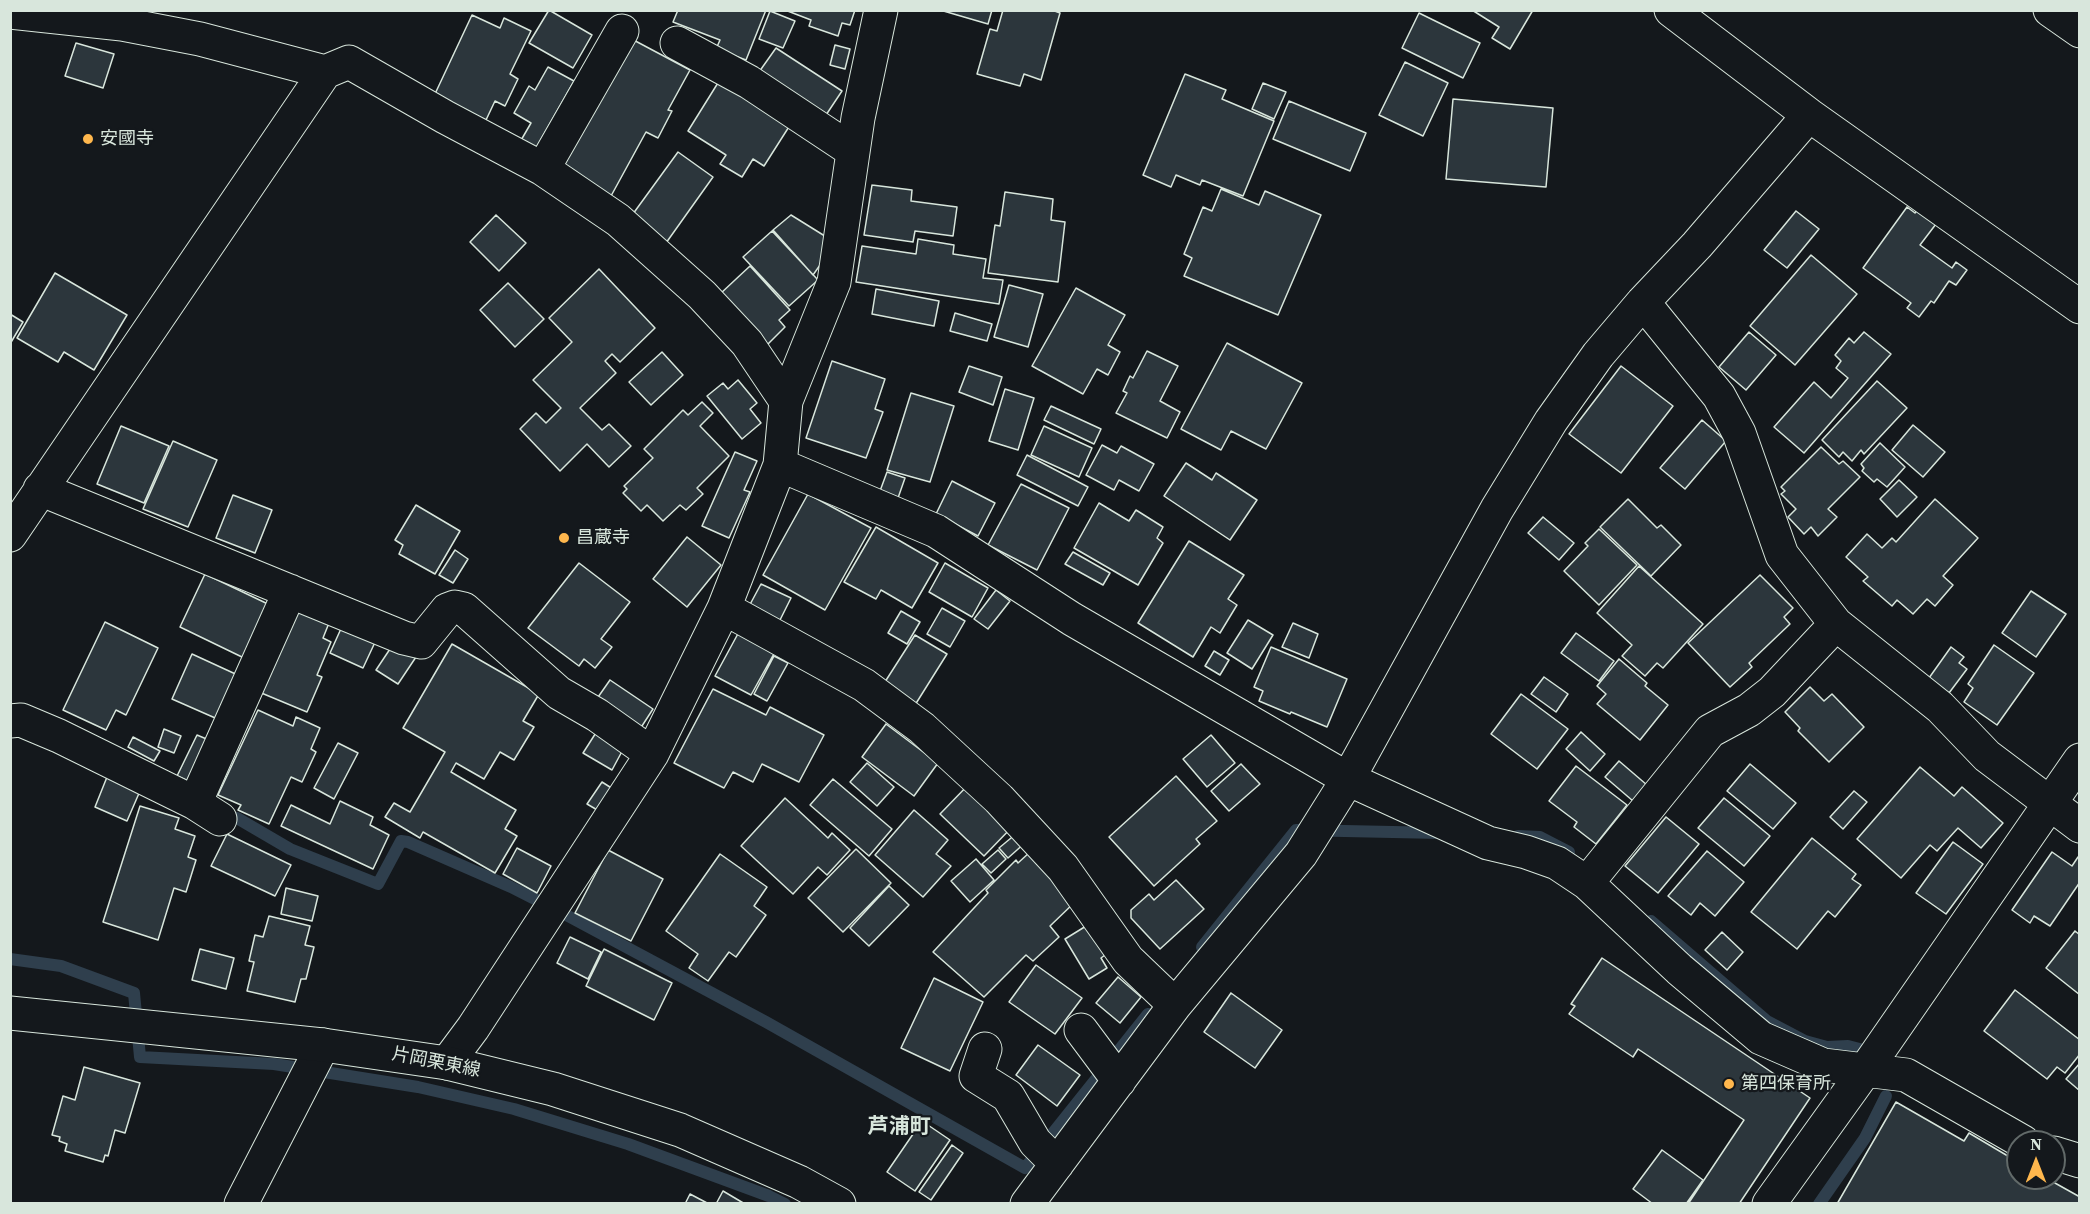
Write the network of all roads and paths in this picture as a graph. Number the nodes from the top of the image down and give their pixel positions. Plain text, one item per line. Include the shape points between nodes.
1 (881, 10) edge
2 (1671, 10) edge
3 (2050, 10) edge
4 (10, 12) edge
5 (622, 31) dead end
6 (2079, 31) edge
7 (677, 43) dead end
8 (325, 72) junction
9 (1809, 115) junction
10 (853, 151) junction
11 (543, 169) junction
12 (1643, 302) junction
13 (2079, 307) edge
14 (786, 401) junction
15 (780, 465) junction
16 (40, 489) junction
17 (10, 535) edge
18 (290, 591) junction
19 (724, 608) junction
20 (1836, 624) junction
21 (10, 721) edge
22 (652, 754) junction
23 (2079, 760) edge
24 (1348, 779) junction
25 (2049, 802) junction
26 (2079, 826) edge
27 (1588, 882) junction
28 (1174, 1004) junction
29 (10, 1013) edge
30 (1086, 1037) dead end
31 (323, 1045) junction
32 (985, 1049) dead end
33 (447, 1063) junction
34 (1867, 1068) junction
35 (1118, 1079) junction
36 (2006, 1132) edge
37 (1049, 1156) junction
38 (241, 1203) edge
39 (839, 1203) edge
40 (1027, 1203) edge
41 (1769, 1203) edge

1 - 10 street
2 - 9 street
3 - 6 street
4 - 8 street via 133,26
5 - 11 street
7 - 10 street via 749,82
8 - 11 street via 349,62
8 - 16 street
9 - 12 street
9 - 13 street
10 - 14 street via 834,282
11 - 14 street via 618,220 702,295 747,343
12 - 20 street via 1719,396 1739,433 1782,555
12 - 24 street via 1598,355 1551,421 1497,509
14 - 15 street
15 - 19 street
15 - 24 street via 936,531 1072,619
16 - 17 street
16 - 18 street
18 - 21 street via 208,811 59,736 21,720
18 - 22 street via 421,642 447,610 464,609 559,693
19 - 22 street
19 - 28 street via 864,685 922,728 999,799 1055,860 1128,960
20 - 25 street via 1940,706 1988,756
20 - 27 street via 1772,692 1710,731
22 - 33 street
23 - 25 street
24 - 27 street via 1488,843 1557,863
24 - 28 street via 1301,854
25 - 26 street
25 - 34 street
27 - 34 street via 1679,969 1761,1038 1823,1065
28 - 35 street
29 - 31 street, 片岡栗東線
30 - 35 street
31 - 33 street, 片岡栗東線
31 - 38 street
32 - 37 street via 976,1076 1008,1096
33 - 39 street, 片岡栗東線 via 553,1089 680,1130
34 - 36 street via 1906,1075
34 - 41 street
35 - 37 street
37 - 40 street

